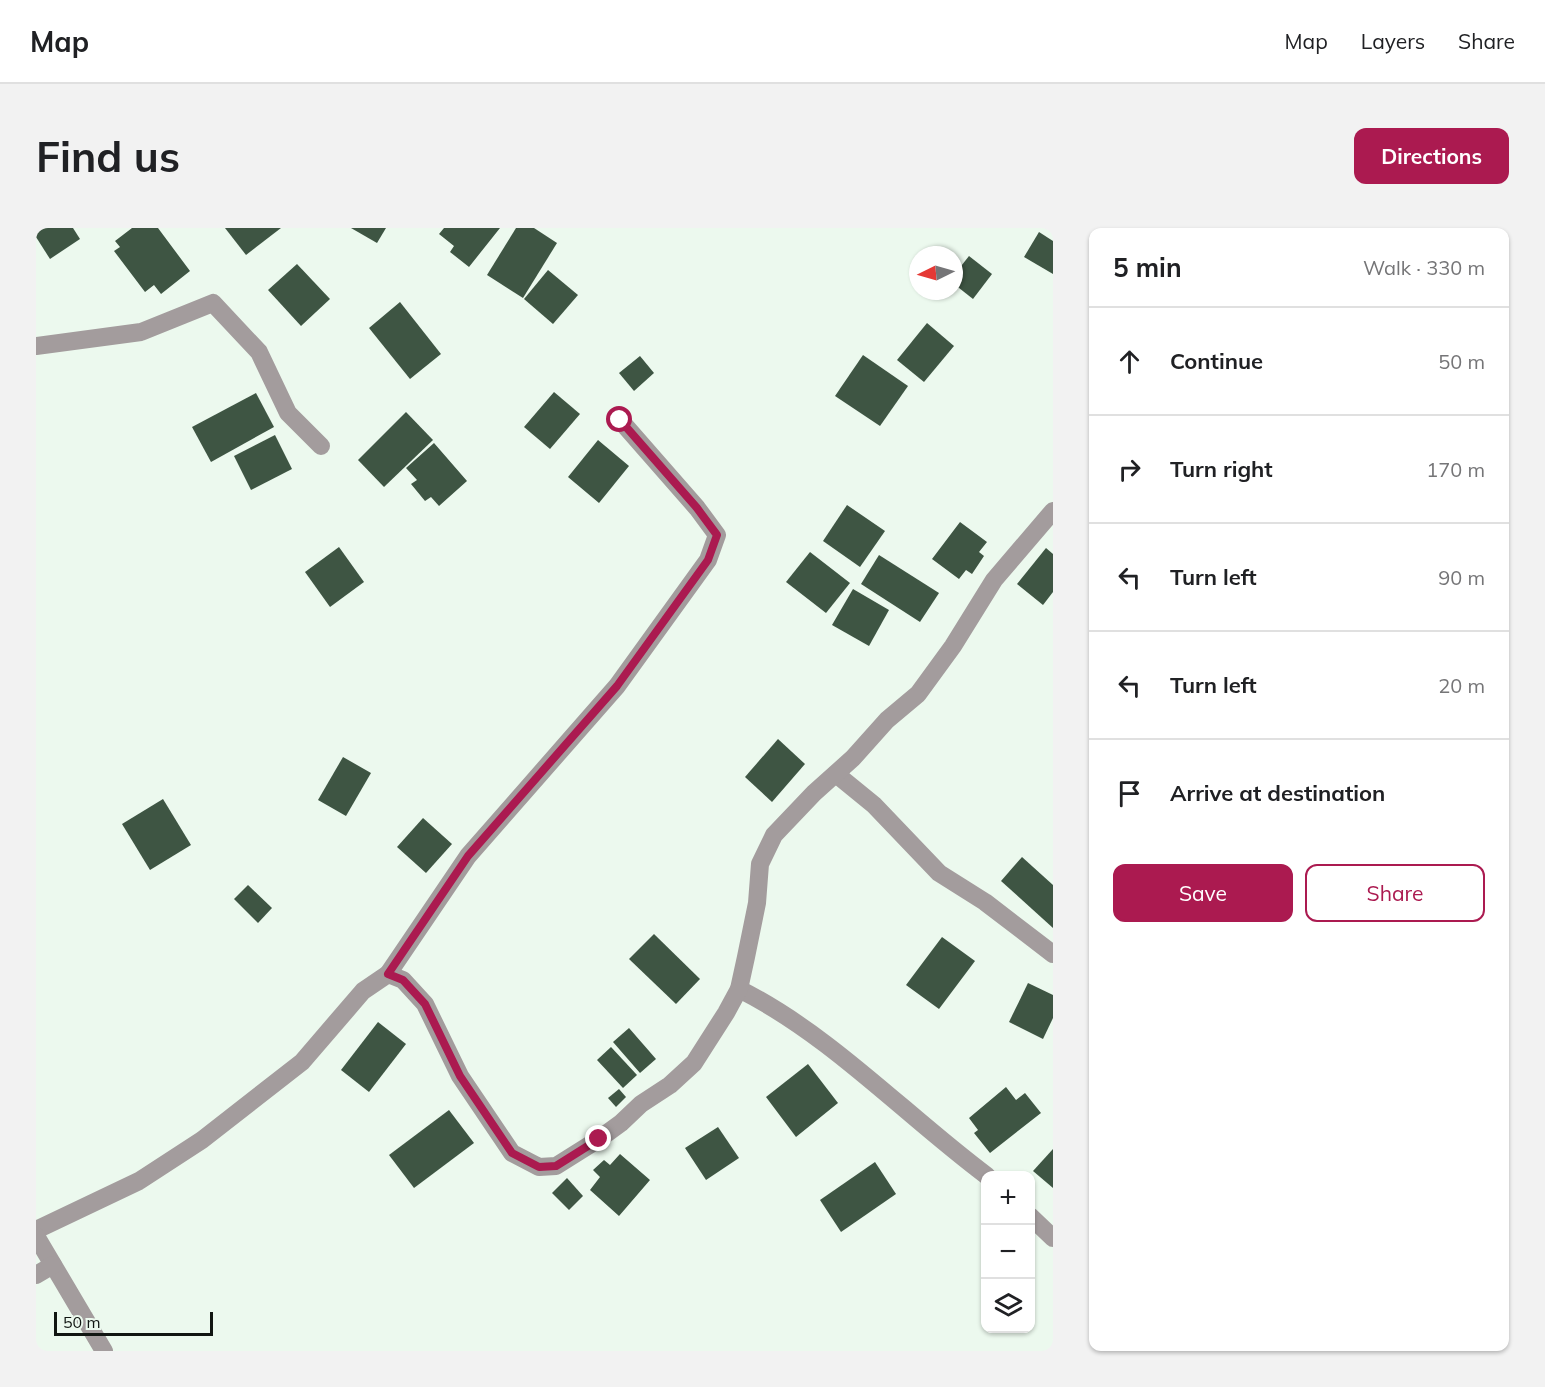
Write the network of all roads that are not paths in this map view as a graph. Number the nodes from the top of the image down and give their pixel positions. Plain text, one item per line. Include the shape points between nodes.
1 (36, 346) edge
2 (620, 420) dead end
3 (321, 446) dead end
4 (1053, 511) edge
5 (836, 774) junction
6 (1053, 954) edge
7 (388, 974) junction
8 (739, 988) junction
9 (981, 1171) edge
10 (1035, 1221) edge
11 (36, 1230) edge
12 (36, 1236) edge
13 (1053, 1238) edge
14 (53, 1265) junction
15 (36, 1275) edge
16 (104, 1351) edge

1 - 3 street via 141,332 213,303 259,352 288,413
2 - 7 street via 717,535 708,560 617,686 468,856
4 - 5 street via 994,580 918,694 887,720
5 - 6 street via 874,805 939,873 985,902
5 - 8 street via 774,835 760,864 758,903
7 - 8 street via 403,980 425,1004 460,1076 512,1153 539,1167 556,1166 670,1085 694,1063
7 - 11 street via 363,990 302,1062 202,1140 139,1181
8 - 9 street via 824,1041
10 - 13 street
12 - 14 street
14 - 15 street
14 - 16 street

